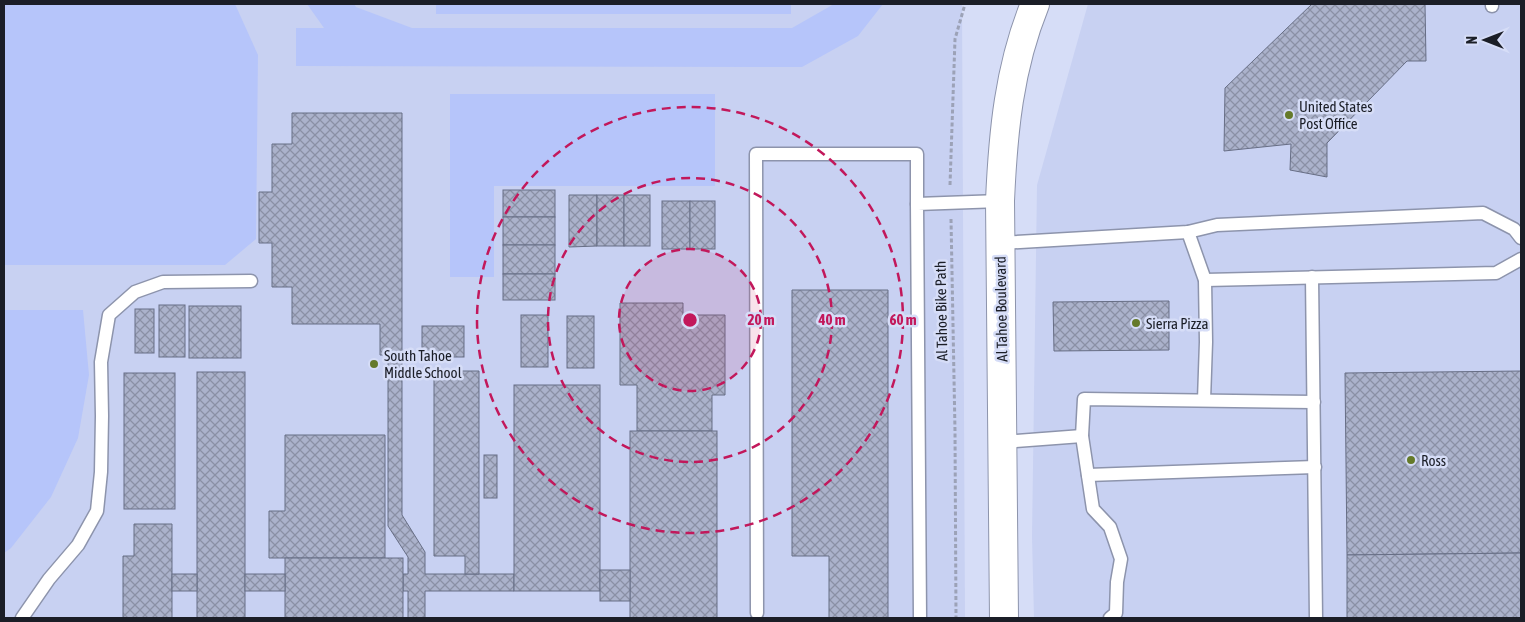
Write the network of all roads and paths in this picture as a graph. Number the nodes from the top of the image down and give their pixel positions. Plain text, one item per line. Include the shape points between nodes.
1 (965, 4) edge
2 (1035, 4) edge
3 (1000, 201) junction
4 (950, 203) junction
5 (917, 204) junction
6 (1188, 232) junction
7 (1521, 238) edge
8 (1001, 243) junction
9 (1521, 259) edge
10 (1312, 277) junction
11 (1205, 280) junction
12 (251, 281) dead end
13 (1204, 400) junction
14 (1314, 402) junction
15 (1082, 436) junction
16 (1003, 442) junction
17 (1315, 467) junction
18 (1088, 475) junction
19 (757, 613) dead end
20 (22, 618) edge
21 (920, 618) edge
22 (956, 618) edge
23 (1004, 618) edge
24 (1110, 618) edge
25 (1316, 618) edge

1 - 4 path, Al Tahoe Bike Path via 955,39
2 - 3 main road, Al Tahoe Boulevard via 1016,59 1006,108
3 - 4 lane
3 - 8 main road, Al Tahoe Boulevard
4 - 5 lane
4 - 22 path, Al Tahoe Bike Path
5 - 19 lane via 917,154 756,154
5 - 21 lane
6 - 7 lane via 1217,225 1483,213 1514,228
6 - 8 lane
6 - 11 lane
8 - 16 main road, Al Tahoe Boulevard
9 - 10 lane via 1496,273
10 - 11 lane
10 - 14 lane
11 - 13 lane
12 - 20 lane via 163,282 135,292 110,315 101,362 101,472 97,511 78,545
13 - 14 lane
13 - 15 lane via 1084,399
14 - 17 lane
15 - 16 lane
15 - 18 lane
16 - 23 main road, Al Tahoe Boulevard
17 - 18 lane
17 - 25 lane
18 - 24 lane via 1094,509 1110,527 1121,559 1116,613

